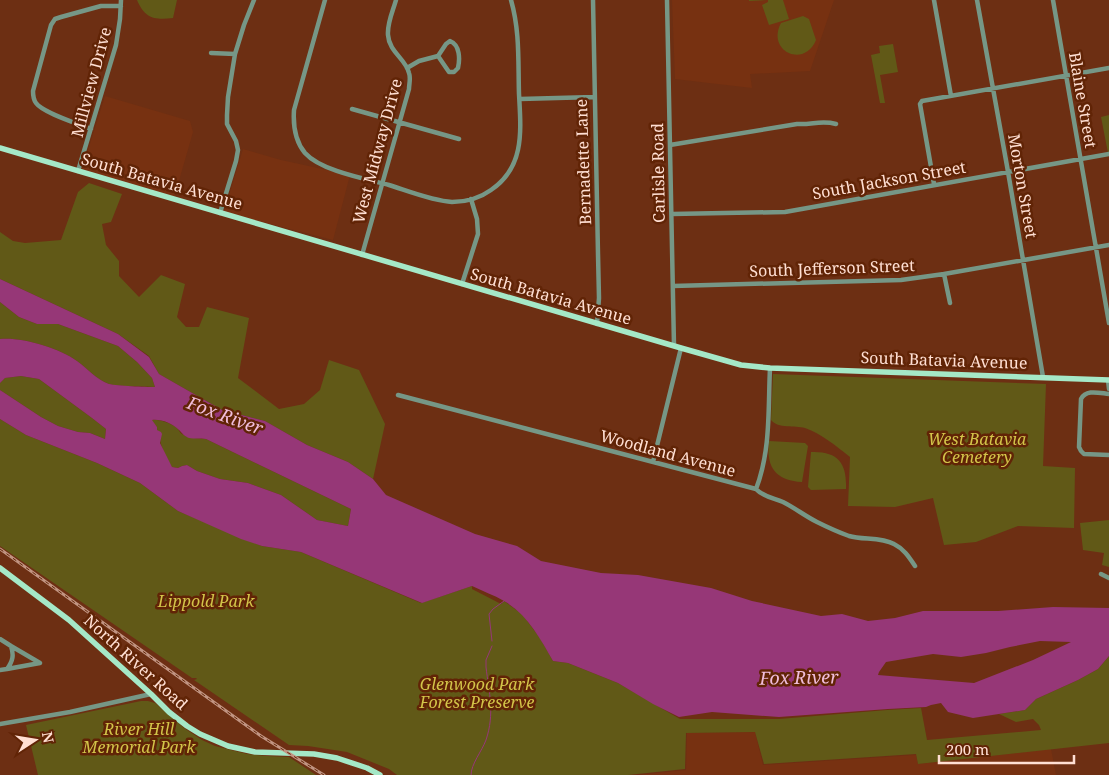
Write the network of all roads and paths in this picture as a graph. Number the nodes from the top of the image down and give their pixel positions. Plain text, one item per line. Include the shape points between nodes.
1 (254, 0) edge
2 (325, 0) edge
3 (396, 0) edge
4 (512, 0) edge
5 (592, 0) edge
6 (667, 0) edge
7 (934, 0) edge
8 (977, 0) edge
9 (1053, 0) edge
10 (121, 3) edge
11 (211, 54) dead end
12 (235, 54) junction
13 (438, 56) junction
14 (407, 68) junction
15 (1109, 68) edge
16 (1066, 75) junction
17 (992, 89) junction
18 (952, 96) junction
19 (594, 97) junction
20 (520, 99) junction
21 (352, 109) dead end
22 (400, 122) junction
23 (836, 124) dead end
24 (91, 129) junction
25 (458, 139) dead end
26 (670, 145) junction
27 (0, 148) edge
28 (1109, 154) edge
29 (1081, 159) junction
30 (78, 171) junction
31 (1008, 172) junction
32 (382, 183) junction
33 (934, 184) junction
34 (471, 200) junction
35 (220, 212) junction
36 (672, 214) junction
37 (1109, 245) edge
38 (1096, 247) junction
39 (362, 255) junction
40 (1023, 260) junction
41 (944, 274) junction
42 (462, 284) junction
43 (673, 286) junction
44 (950, 303) dead end
45 (1109, 323) edge
46 (597, 324) junction
47 (674, 346) junction
48 (681, 348) junction
49 (770, 368) junction
50 (1043, 377) junction
51 (1108, 380) edge
52 (1109, 389) edge
53 (1109, 394) edge
54 (398, 395) dead end
55 (1109, 455) edge
56 (653, 462) junction
57 (756, 489) junction
58 (915, 566) dead end
59 (0, 568) edge
60 (1101, 574) dead end
61 (1109, 578) edge
62 (0, 639) edge
63 (11, 646) junction
64 (7, 669) junction
65 (0, 670) edge
66 (151, 694) junction
67 (0, 724) edge
68 (380, 775) edge

1 - 12 street
2 - 32 street via 294,110 296,134 307,155 323,165
3 - 14 street, West Midway Drive via 388,38 391,48
4 - 20 street via 517,26
5 - 19 street, Bernadette Lane
6 - 26 street, Carlisle Road
7 - 18 street
8 - 17 street, Morton Street
9 - 16 street, Blaine Street
10 - 24 street, Millview Drive via 116,45
10 - 24 street via 55,19 33,91 34,100 40,106
11 - 12 street
12 - 35 street via 227,115 238,150
13 - 13 street via 450,72 458,68 458,50 452,41
13 - 14 street
14 - 22 street, West Midway Drive via 409,89
15 - 16 street
16 - 17 street
16 - 29 street, Blaine Street
17 - 18 street
17 - 31 street, Morton Street
18 - 33 street via 920,104
19 - 20 street
19 - 46 street, Bernadette Lane
20 - 34 street via 519,149 512,168 497,186
21 - 22 street
22 - 25 street
22 - 32 street, West Midway Drive
23 - 26 street via 797,124
24 - 30 street, Millview Drive
26 - 36 street, Carlisle Road
27 - 30 main road, South Batavia Avenue
28 - 29 street, South Jackson Street
29 - 31 street, South Jackson Street
29 - 38 street, Blaine Street
30 - 35 main road, South Batavia Avenue
31 - 33 street, South Jackson Street
31 - 40 street, Morton Street
32 - 34 street via 445,201
32 - 39 street, West Midway Drive
33 - 36 street, South Jackson Street via 785,212
34 - 42 street via 478,234
35 - 39 main road, South Batavia Avenue
36 - 43 street, Carlisle Road
37 - 38 street, South Jefferson Street
38 - 40 street, South Jefferson Street
38 - 45 street, Blaine Street
39 - 42 main road, South Batavia Avenue
40 - 41 street, South Jefferson Street
40 - 50 street, Morton Street
41 - 43 street, South Jefferson Street via 902,280
41 - 44 street
42 - 46 main road, South Batavia Avenue
43 - 47 street, Carlisle Road
46 - 47 main road, South Batavia Avenue
47 - 48 main road, South Batavia Avenue
48 - 49 main road, South Batavia Avenue via 733,363
48 - 56 street
49 - 50 main road, South Batavia Avenue
49 - 57 street via 769,426
50 - 51 main road, South Batavia Avenue
51 - 52 street
53 - 55 street via 1086,392 1082,395 1079,447 1084,454
54 - 56 street, Woodland Avenue
56 - 57 street, Woodland Avenue
57 - 58 street, Woodland Avenue via 846,535 893,543 903,549
59 - 66 main road, North River Road via 69,620
60 - 61 street
62 - 63 street
63 - 64 street via 11,664
63 - 64 street via 40,663
64 - 65 street
66 - 67 street
66 - 68 main road, North River Road via 187,726 220,744 255,752 337,758

